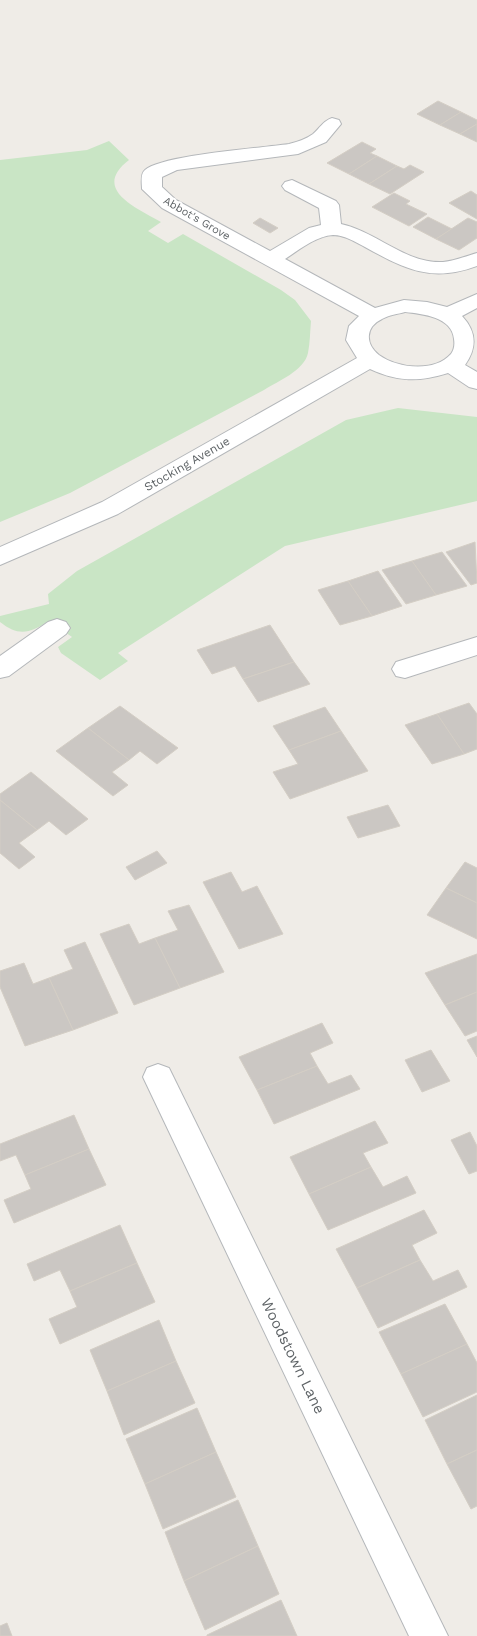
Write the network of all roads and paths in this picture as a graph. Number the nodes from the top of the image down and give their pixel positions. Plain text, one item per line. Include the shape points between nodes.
1 (332, 124) dead end
2 (292, 186) dead end
3 (332, 229) junction
4 (270, 259) junction
5 (477, 259) edge
6 (477, 300) edge
7 (373, 315) junction
8 (447, 316) junction
9 (370, 360) junction
10 (450, 365) junction
11 (477, 382) edge
12 (0, 557) edge
13 (57, 628) dead end
14 (477, 646) edge
15 (5, 658) edge
16 (405, 669) dead end
17 (158, 1077) dead end
18 (429, 1636) edge

1 - 4 street, Abbot's Grove via 325,135 310,145 173,165 152,174 152,190 169,204
2 - 3 street via 329,205
3 - 4 street via 316,232
3 - 5 street via 348,230 428,269 450,269
4 - 7 street, Abbot's Grove
6 - 8 street
7 - 8 street via 404,306
7 - 9 street via 358,330 356,341
8 - 10 street via 459,324 466,346 461,356
9 - 10 street via 400,372 436,371
9 - 12 street, Stocking Avenue via 110,508
10 - 11 street
13 - 15 street
14 - 16 street
17 - 18 street, Woodstown Lane

